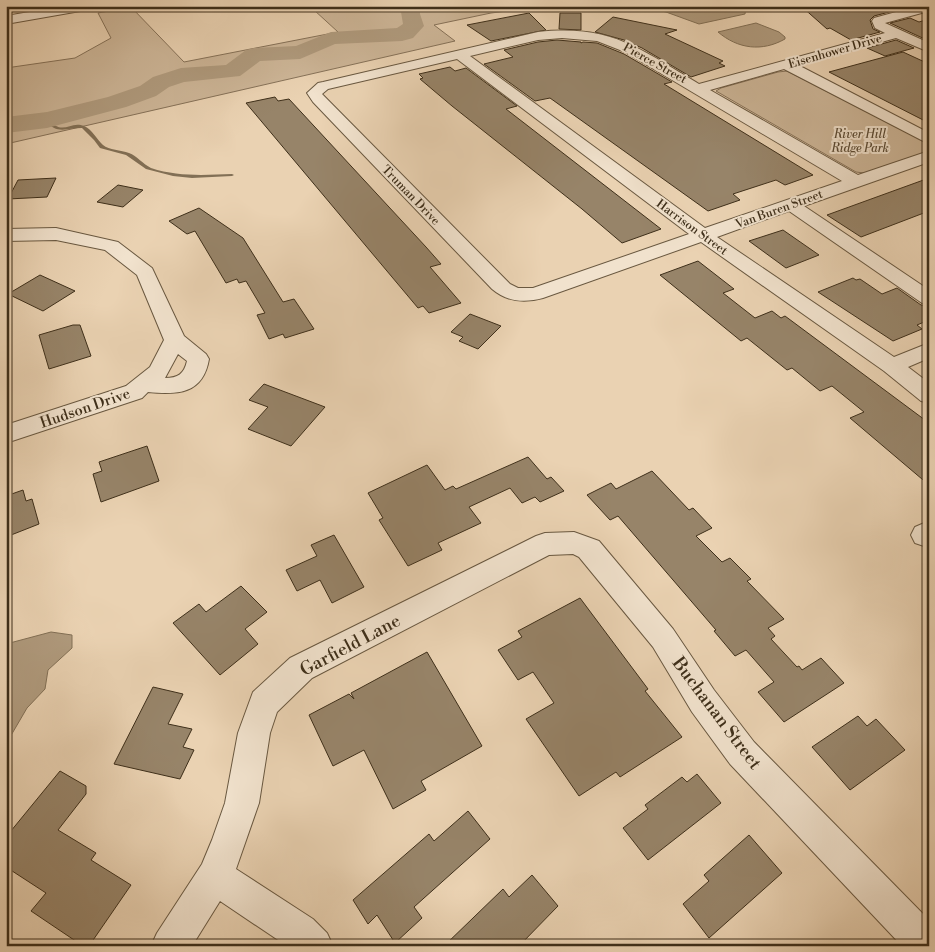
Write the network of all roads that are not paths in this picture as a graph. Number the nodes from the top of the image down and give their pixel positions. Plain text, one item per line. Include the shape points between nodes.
1 (86, 6) edge
2 (929, 7) edge
3 (6, 20) edge
4 (897, 34) junction
5 (929, 48) edge
6 (460, 54) junction
7 (787, 65) junction
8 (699, 88) junction
9 (316, 90) joint
10 (929, 139) edge
11 (929, 156) edge
12 (855, 181) junction
13 (791, 205) junction
14 (6, 235) edge
15 (704, 236) junction
16 (515, 295) joint
17 (929, 298) edge
18 (175, 340) junction
19 (929, 350) edge
20 (892, 366) junction
21 (150, 378) junction
22 (929, 395) edge
23 (6, 434) edge
24 (574, 543) joint
25 (215, 876) junction
26 (170, 946) edge
27 (314, 946) edge
28 (928, 946) edge

1 - 3 street
2 - 4 street, Eisenhower Drive via 878,21 879,25
4 - 5 street
4 - 7 street, Eisenhower Drive
6 - 8 street, Pierce Street via 538,36 593,36 626,46
6 - 9 street, Pierce Street
6 - 15 street, Harrison Street
7 - 8 street, Eisenhower Drive
7 - 10 street
8 - 12 street, Pierce Street
9 - 16 street, Truman Drive via 314,93 318,99 369,152 499,285
11 - 12 street, Van Buren Street
12 - 13 street, Van Buren Street
13 - 15 street, Van Buren Street
13 - 17 street
14 - 18 street via 56,234 111,246 145,272
15 - 16 street, Van Buren Street via 536,294
15 - 20 street, Harrison Street
18 - 21 street
18 - 21 street via 198,360 197,370 184,383 173,386
19 - 20 street
20 - 22 street, Harrison Street
21 - 23 street, Hudson Drive via 134,392
24 - 25 street, Garfield Lane via 545,544 301,668 264,704 254,733 242,803
24 - 28 street, Buchanan Street via 589,549 662,638 742,753
25 - 26 street, Garfield Lane
25 - 27 street via 300,932

